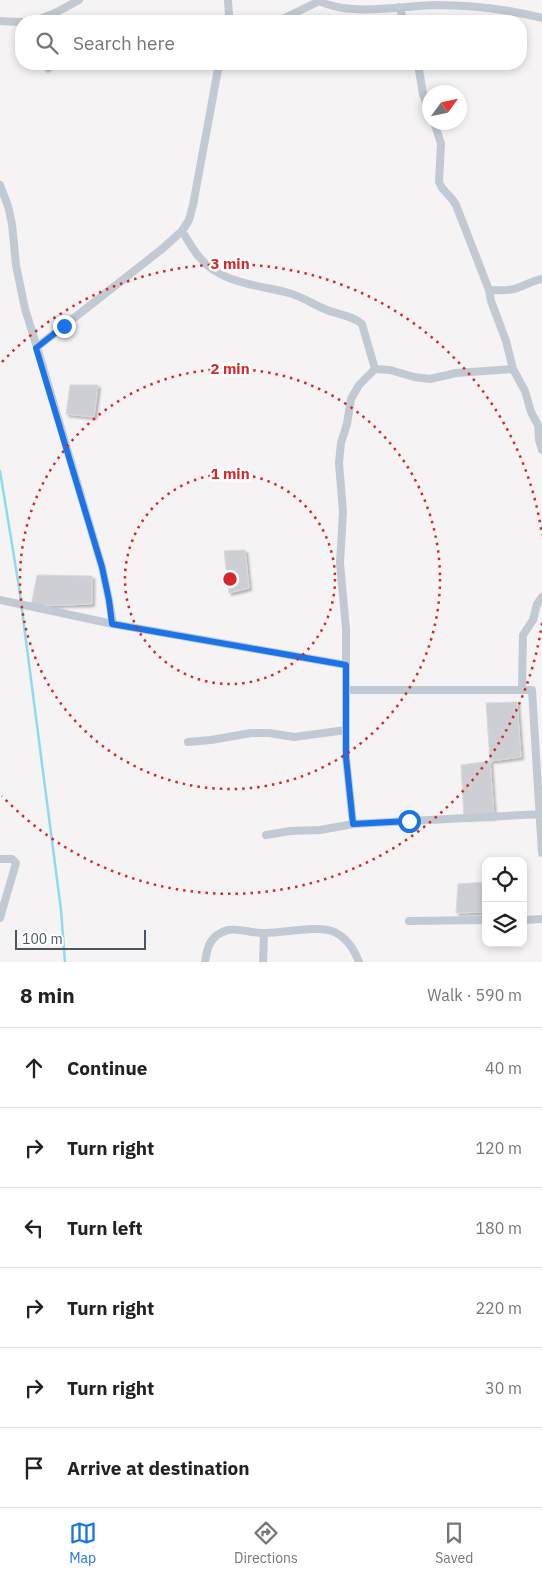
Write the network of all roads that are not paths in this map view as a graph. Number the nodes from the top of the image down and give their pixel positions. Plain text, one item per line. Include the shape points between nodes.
1 (79, 0) edge
2 (228, 0) edge
3 (320, 1) edge
4 (399, 7) junction
5 (50, 15) edge
6 (229, 15) edge
7 (291, 15) edge
8 (402, 15) edge
9 (542, 18) edge
10 (0, 21) edge
11 (15, 22) edge
12 (218, 70) edge
13 (419, 70) edge
14 (422, 88) edge
15 (437, 130) edge
16 (0, 185) edge
17 (182, 231) junction
18 (542, 279) edge
19 (489, 290) junction
20 (36, 348) junction
21 (376, 368) junction
22 (513, 369) junction
23 (542, 450) edge
24 (542, 597) edge
25 (0, 600) edge
26 (112, 624) junction
27 (346, 665) junction
28 (346, 690) junction
29 (522, 690) junction
30 (532, 690) junction
31 (542, 690) edge
32 (346, 730) junction
33 (188, 742) dead end
34 (541, 814) edge
35 (353, 824) junction
36 (266, 835) dead end
37 (542, 853) edge
38 (0, 859) edge
39 (0, 918) edge
40 (542, 919) edge
41 (482, 920) edge
42 (527, 920) edge
43 (409, 921) dead end
44 (264, 934) junction
45 (205, 962) edge
46 (263, 962) edge
47 (359, 962) edge

1 - 5 street
2 - 6 street
3 - 4 street via 333,7
3 - 7 street
4 - 8 street
4 - 9 street via 492,8
10 - 11 street
12 - 17 street via 193,205
13 - 14 street
15 - 19 street via 442,144 439,182 456,205
16 - 20 street via 12,224 16,265
17 - 20 street
17 - 21 street via 201,259 213,270 246,284 290,293 357,319 362,324
18 - 19 street via 506,290
19 - 22 street
20 - 26 street via 102,567
21 - 22 street via 430,379 456,373
21 - 27 street via 359,385 351,399 338,463 343,512 340,563
22 - 23 street via 538,425
24 - 29 street via 523,635
25 - 26 street
26 - 27 street
27 - 28 street
28 - 29 street
28 - 32 street
29 - 30 street
30 - 31 street
30 - 34 street
32 - 33 street via 294,737 251,734
32 - 35 street
34 - 35 street
34 - 37 street
35 - 36 street
38 - 39 street via 12,859 16,863
40 - 42 street
41 - 43 street
44 - 45 street via 228,930 219,934 208,945
44 - 46 street
44 - 47 street via 332,931 352,948

